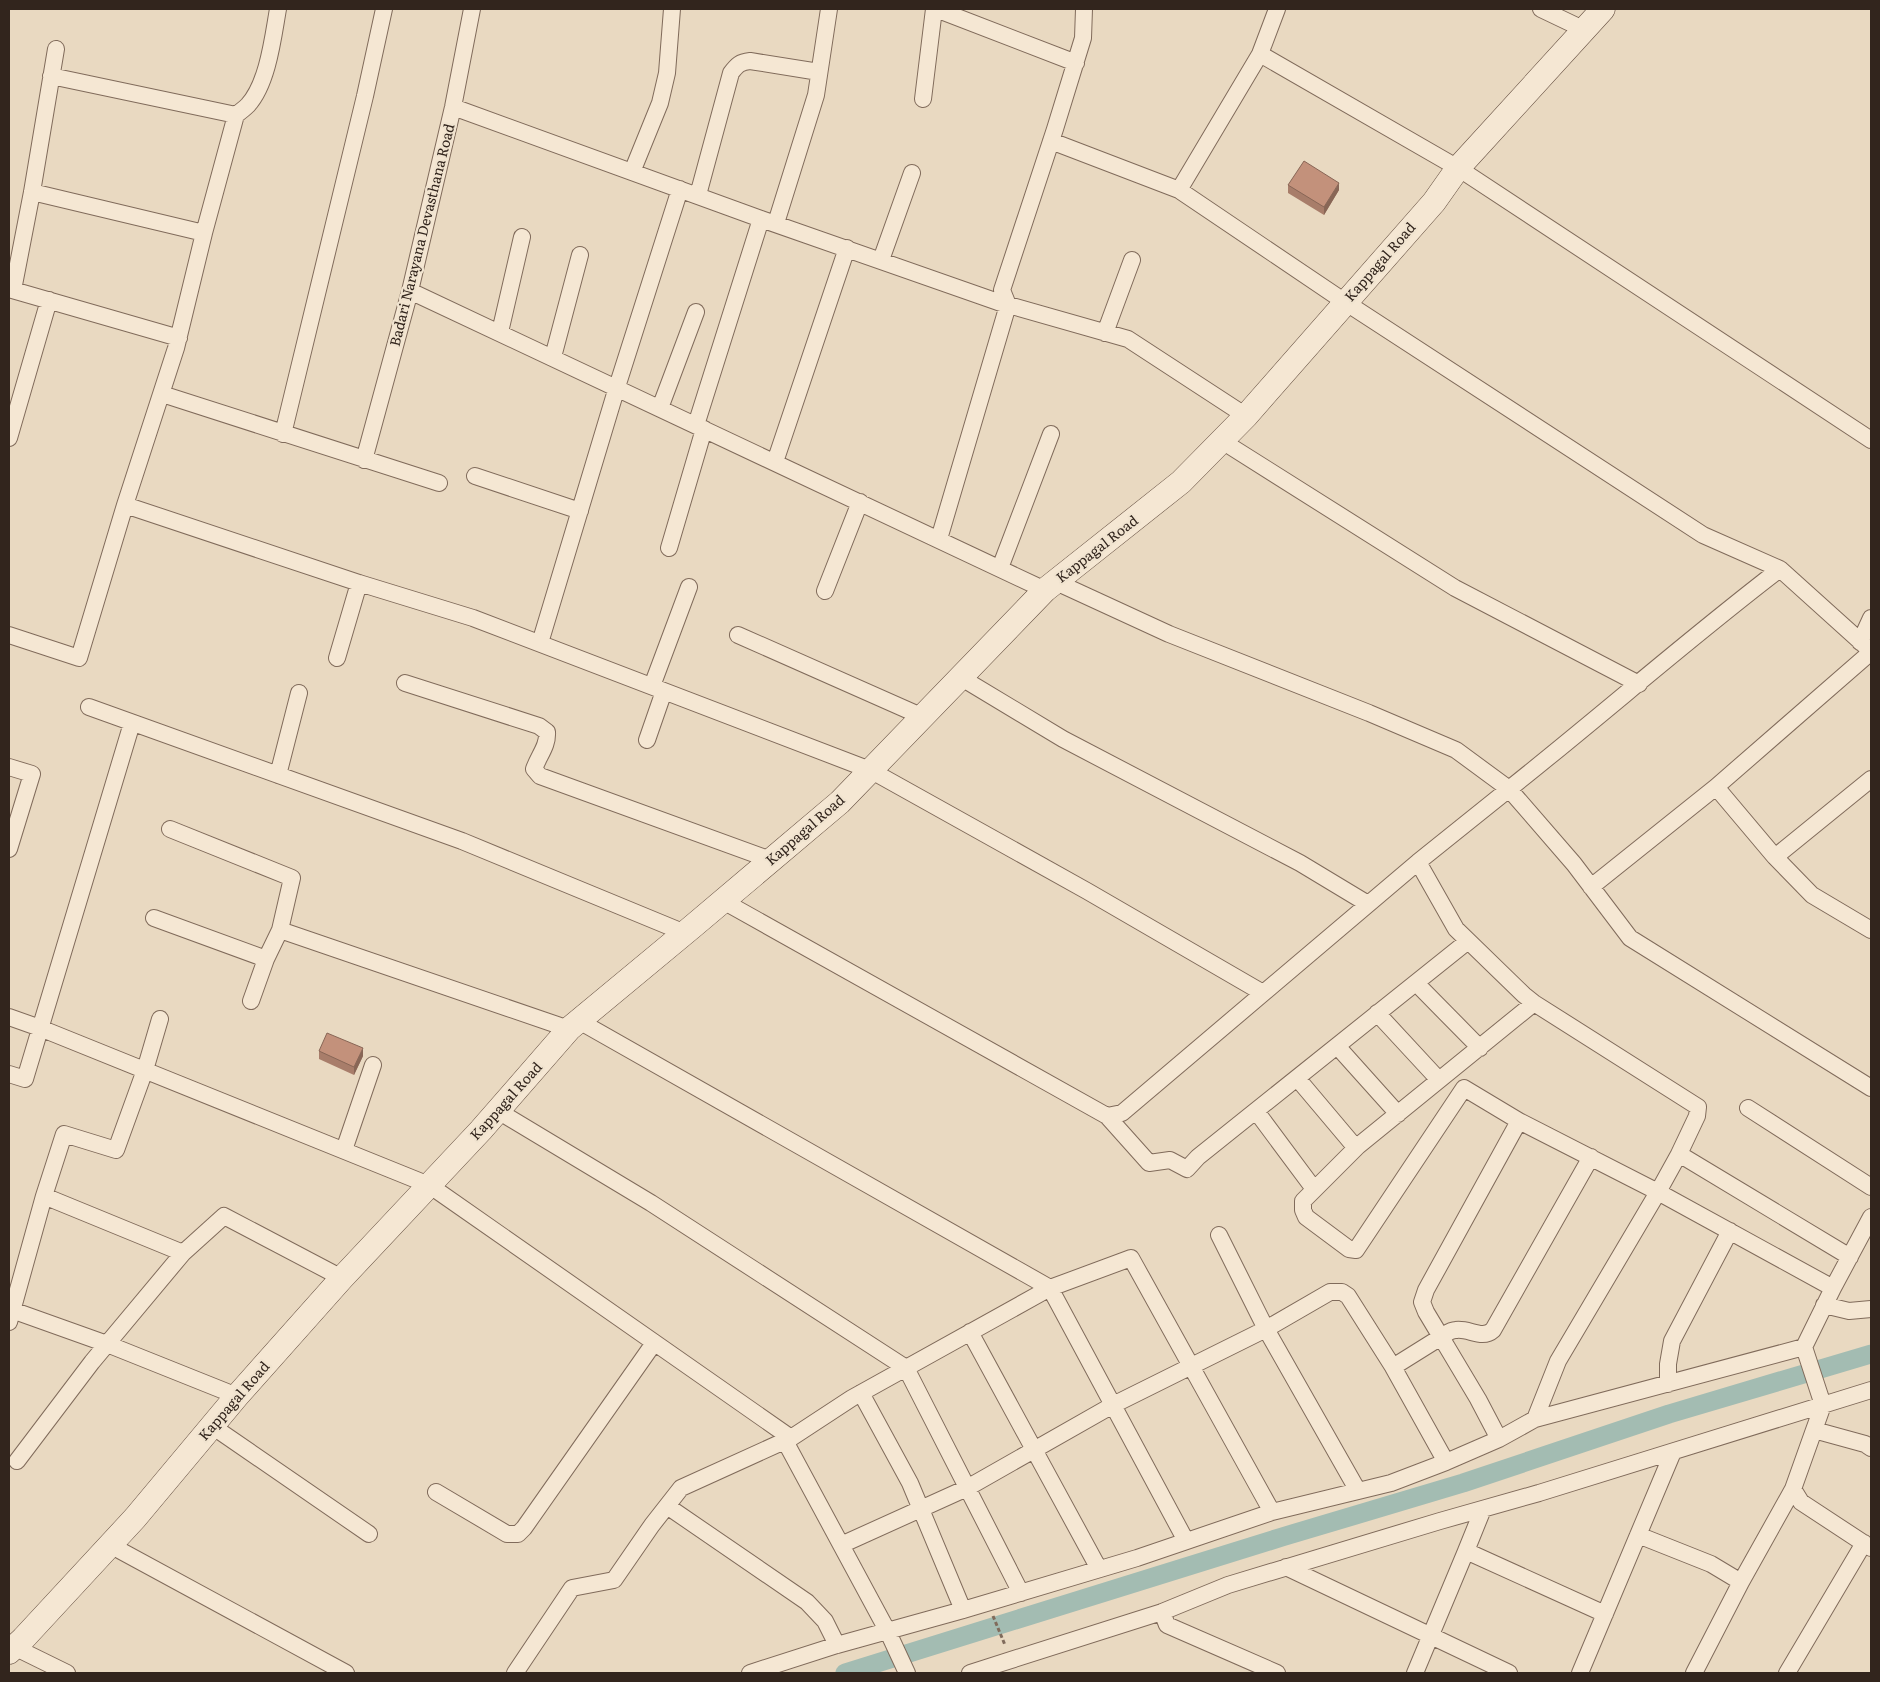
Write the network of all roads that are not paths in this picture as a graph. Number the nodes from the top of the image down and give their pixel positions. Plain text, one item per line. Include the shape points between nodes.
1 (278, 9) edge
2 (384, 9) edge
3 (472, 9) edge
4 (672, 9) edge
5 (829, 9) edge
6 (935, 9) edge
7 (1084, 9) edge
8 (1277, 9) edge
9 (1541, 9) edge
10 (1603, 9) edge
11 (1585, 30) junction
12 (56, 49) dead end
13 (1260, 54) junction
14 (1076, 63) junction
15 (819, 72) junction
16 (51, 76) junction
17 (923, 100) dead end
18 (453, 107) junction
19 (236, 115) junction
20 (1051, 141) junction
21 (1458, 168) junction
22 (632, 172) junction
23 (912, 172) dead end
24 (680, 188) junction
25 (1179, 190) junction
26 (32, 192) junction
27 (698, 195) junction
28 (768, 221) junction
29 (204, 233) junction
30 (522, 237) dead end
31 (847, 248) junction
32 (580, 255) dead end
33 (881, 260) junction
34 (1132, 260) dead end
35 (11, 289) edge
36 (410, 291) junction
37 (49, 300) junction
38 (1345, 302) junction
39 (1008, 305) junction
40 (696, 312) dead end
41 (500, 332) junction
42 (1105, 333) junction
43 (179, 338) junction
44 (553, 358) junction
45 (617, 387) junction
46 (162, 394) junction
47 (660, 408) junction
48 (1246, 416) junction
49 (700, 427) junction
50 (283, 434) junction
51 (1051, 434) dead end
52 (9, 438) edge
53 (1871, 440) edge
54 (1222, 441) junction
55 (364, 460) junction
56 (775, 462) junction
57 (475, 476) dead end
58 (439, 484) dead end
59 (860, 502) junction
60 (125, 505) junction
61 (580, 511) junction
62 (939, 539) junction
63 (669, 548) dead end
64 (1000, 568) junction
65 (1780, 569) junction
66 (359, 583) junction
67 (1051, 586) junction
68 (689, 587) dead end
69 (825, 591) dead end
70 (1871, 618) edge
71 (9, 635) edge
72 (738, 635) dead end
73 (540, 643) junction
74 (1868, 648) edge
75 (337, 658) dead end
76 (960, 677) junction
77 (405, 683) dead end
78 (1639, 684) junction
79 (658, 688) junction
80 (299, 693) dead end
81 (89, 707) dead end
82 (921, 716) junction
83 (132, 723) junction
84 (647, 740) dead end
85 (9, 767) edge
86 (870, 770) junction
87 (278, 775) junction
88 (1871, 779) edge
89 (1716, 787) junction
90 (1509, 789) junction
91 (1865, 794) edge
92 (170, 829) dead end
93 (9, 849) edge
94 (1775, 857) junction
95 (771, 860) junction
96 (1418, 862) junction
97 (1591, 887) junction
98 (724, 901) junction
99 (1368, 904) junction
100 (154, 918) dead end
101 (280, 930) junction
102 (1871, 930) edge
103 (685, 933) junction
104 (1468, 941) junction
105 (266, 959) junction
106 (1416, 982) junction
107 (1263, 993) junction
108 (251, 1001) dead end
109 (1534, 1003) junction
110 (1378, 1014) junction
111 (9, 1017) edge
112 (160, 1019) dead end
113 (574, 1025) junction
114 (40, 1028) junction
115 (1337, 1046) junction
116 (1480, 1048) junction
117 (373, 1065) dead end
118 (145, 1070) junction
119 (9, 1074) edge
120 (1442, 1077) junction
121 (1297, 1078) junction
122 (1464, 1088) junction
123 (1871, 1088) edge
124 (1748, 1108) dead end
125 (498, 1111) junction
126 (1256, 1111) junction
127 (1398, 1114) junction
128 (1107, 1116) junction
129 (1519, 1121) junction
130 (1356, 1148) junction
131 (344, 1150) junction
132 (1679, 1154) junction
133 (1590, 1157) junction
134 (429, 1185) junction
135 (1871, 1187) edge
136 (1314, 1189) junction
137 (1658, 1192) junction
138 (44, 1196) junction
139 (1871, 1217) edge
140 (1730, 1231) junction
141 (1219, 1236) dead end
142 (183, 1253) junction
143 (1850, 1257) junction
144 (342, 1278) junction
145 (1050, 1288) junction
146 (1833, 1288) junction
147 (1824, 1305) junction
148 (1871, 1310) edge
149 (10, 1314) edge
150 (1266, 1329) junction
151 (970, 1332) junction
152 (1441, 1337) junction
153 (654, 1343) junction
154 (107, 1344) junction
155 (1804, 1347) junction
156 (1191, 1366) junction
157 (1393, 1367) junction
158 (906, 1368) junction
159 (1668, 1384) junction
160 (1871, 1390) edge
161 (861, 1393) junction
162 (237, 1396) junction
163 (1113, 1405) junction
164 (1823, 1405) junction
165 (1535, 1420) junction
166 (212, 1426) junction
167 (1814, 1430) junction
168 (1499, 1439) junction
169 (788, 1440) junction
170 (1871, 1448) edge
171 (1034, 1450) junction
172 (1673, 1452) junction
173 (17, 1461) dead end
174 (1446, 1462) junction
175 (967, 1488) junction
176 (1793, 1489) junction
177 (1358, 1491) junction
178 (436, 1492) dead end
179 (666, 1506) junction
180 (1483, 1509) junction
181 (922, 1510) junction
182 (1272, 1512) junction
183 (369, 1534) dead end
184 (1638, 1535) junction
185 (1186, 1541) junction
186 (110, 1545) junction
187 (842, 1545) junction
188 (1868, 1546) edge
189 (1466, 1551) junction
190 (1286, 1568) junction
191 (1099, 1569) junction
192 (1741, 1582) junction
193 (1020, 1593) junction
194 (962, 1610) junction
195 (1162, 1612) junction
196 (1605, 1614) junction
197 (891, 1636) junction
198 (1431, 1636) junction
199 (837, 1645) junction
200 (11, 1648) edge
201 (991, 1670) edge
202 (67, 1673) edge
203 (346, 1673) edge
204 (515, 1673) edge
205 (750, 1673) edge
206 (907, 1673) edge
207 (970, 1673) edge
208 (1277, 1673) edge
209 (1415, 1673) edge
210 (1509, 1673) edge
211 (1580, 1673) edge
212 (1694, 1673) edge
213 (1787, 1673) edge

1 - 19 street via 269,56 258,87 248,105
2 - 50 street
3 - 18 street, Badari Narayana Devasthana Road
4 - 22 street via 660,103
5 - 15 street
6 - 14 street
6 - 17 street
7 - 14 street via 1084,38
8 - 13 street
9 - 11 street
10 - 11 main road, Kappagal Road
11 - 21 main road, Kappagal Road
12 - 16 street
13 - 21 street
13 - 25 street
14 - 20 street
15 - 27 street via 750,61 737,65 731,73
15 - 28 street via 816,95
16 - 19 street
16 - 26 street
18 - 22 street
18 - 36 street, Badari Narayana Devasthana Road
19 - 29 street
20 - 25 street
20 - 39 street via 1002,290
21 - 38 main road, Kappagal Road via 1434,202
21 - 53 street
22 - 24 street
23 - 33 street
24 - 27 street
24 - 45 street
25 - 38 street
26 - 29 street
26 - 35 street
27 - 28 street
28 - 31 street
28 - 49 street
29 - 43 street
30 - 41 street
31 - 33 street
31 - 56 street
32 - 44 street
33 - 39 street
34 - 42 street
35 - 37 street
36 - 41 street
36 - 55 street, Badari Narayana Devasthana Road
37 - 43 street
37 - 52 street
38 - 48 main road, Kappagal Road
38 - 65 street via 1703,535
39 - 42 street
39 - 62 street
40 - 47 street
41 - 44 street
42 - 48 street via 1128,339
43 - 46 street
44 - 45 street
45 - 47 street
45 - 61 street
46 - 50 street
46 - 60 street
47 - 49 street
48 - 54 main road, Kappagal Road
49 - 56 street
49 - 63 street
50 - 55 street
51 - 64 street
54 - 67 main road, Kappagal Road via 1181,482
54 - 78 street via 1455,588
55 - 58 street
56 - 59 street
57 - 61 street
59 - 62 street
59 - 69 street
60 - 66 street
60 - 71 street via 79,658
61 - 73 street
62 - 64 street
64 - 67 street
65 - 74 street
65 - 78 street via 1715,618
66 - 73 street via 474,618
66 - 75 street
67 - 76 main road, Kappagal Road
67 - 90 street via 1456,750
68 - 79 street
70 - 74 street
72 - 82 street
73 - 79 street
74 - 89 street
76 - 82 main road, Kappagal Road
76 - 99 street via 1064,739 1300,863
77 - 95 street via 539,726 547,732 548,741 534,769 540,776
78 - 90 street
79 - 84 street
79 - 86 street
80 - 87 street
81 - 83 street
82 - 86 main road, Kappagal Road
83 - 87 street
83 - 114 street
85 - 93 street via 32,774
86 - 95 main road, Kappagal Road via 840,802
86 - 107 street
87 - 103 street via 462,841
88 - 91 street
89 - 94 street
89 - 97 street
90 - 96 street
90 - 97 street
91 - 94 street
92 - 101 street via 292,878
94 - 102 street via 1812,895
95 - 98 main road, Kappagal Road
96 - 99 street
96 - 104 street via 1456,930
97 - 123 street via 1630,938
98 - 103 main road, Kappagal Road
98 - 128 street
99 - 107 street
100 - 105 street
101 - 105 street
101 - 113 street
103 - 113 main road, Kappagal Road
104 - 106 street
104 - 109 street
105 - 108 street
106 - 110 street
106 - 116 street
107 - 128 street via 1122,1113
109 - 116 street
109 - 132 street via 1698,1107
110 - 115 street
110 - 120 street
111 - 114 street
112 - 118 street
113 - 125 main road, Kappagal Road
113 - 145 street
114 - 118 street
114 - 119 street via 25,1079
115 - 121 street
115 - 127 street
116 - 120 street
117 - 131 street
118 - 131 street
118 - 138 street via 116,1150 64,1134
120 - 122 street
120 - 127 street
121 - 126 street
121 - 130 street
122 - 129 street
122 - 136 street via 1356,1250 1349,1249 1306,1217 1303,1201
124 - 135 street
125 - 134 main road, Kappagal Road
125 - 158 street via 650,1203
126 - 128 street via 1187,1169 1170,1160 1149,1162
126 - 136 street
127 - 130 street
129 - 133 street
129 - 152 street via 1426,1290 1422,1302
130 - 136 street
131 - 134 street
132 - 137 street
132 - 143 street
133 - 137 street
133 - 152 street via 1493,1330 1483,1335 1457,1330
134 - 144 main road, Kappagal Road
134 - 153 street
137 - 140 street
137 - 165 street via 1558,1362
138 - 142 street
138 - 149 street
139 - 143 street
140 - 146 street
140 - 159 street via 1672,1342
141 - 150 street
142 - 144 street via 224,1216
142 - 154 street
143 - 146 street
144 - 162 main road, Kappagal Road
145 - 151 street
145 - 156 street via 1131,1258
145 - 163 street
146 - 147 street
147 - 148 street via 1849,1311
147 - 155 street
149 - 154 street
150 - 156 street
150 - 157 street via 1330,1292 1342,1292 1348,1296
150 - 177 street
151 - 158 street
151 - 171 street
152 - 157 street
152 - 168 street
153 - 169 street
153 - 178 street via 518,1534 508,1534
154 - 162 street
154 - 173 street
155 - 159 street
155 - 164 street
156 - 163 street
156 - 182 street
157 - 174 street
158 - 161 street
158 - 175 street
159 - 165 street
160 - 164 street
161 - 169 street
161 - 181 street
162 - 166 main road, Kappagal Road
163 - 171 street
163 - 185 street
164 - 167 street
164 - 172 street
165 - 168 street
166 - 183 street
166 - 186 main road, Kappagal Road
167 - 170 street
167 - 176 street
168 - 174 street
169 - 179 street via 681,1488
169 - 187 street
171 - 175 street
171 - 191 street
172 - 180 street
172 - 184 street
174 - 177 street via 1391,1483
175 - 181 street
175 - 193 street
176 - 188 street via 1800,1502
176 - 192 street
177 - 182 street
179 - 199 street via 808,1602 825,1621
179 - 204 street via 614,1580 572,1588
180 - 189 street
180 - 190 street
181 - 187 street
181 - 194 street
182 - 185 street
184 - 192 street via 1711,1564
184 - 196 street
185 - 191 street
186 - 200 main road, Kappagal Road
186 - 203 street
187 - 197 street
188 - 213 street
189 - 196 street
189 - 198 street
190 - 195 street via 1228,1585
190 - 198 street
191 - 193 street
192 - 212 street
193 - 194 street
194 - 197 street
195 - 201 street via 1012,1660
195 - 208 street via 1168,1625
196 - 211 street
197 - 199 street
197 - 206 street
198 - 209 street
198 - 210 street
199 - 205 street
200 - 202 street
201 - 207 street

